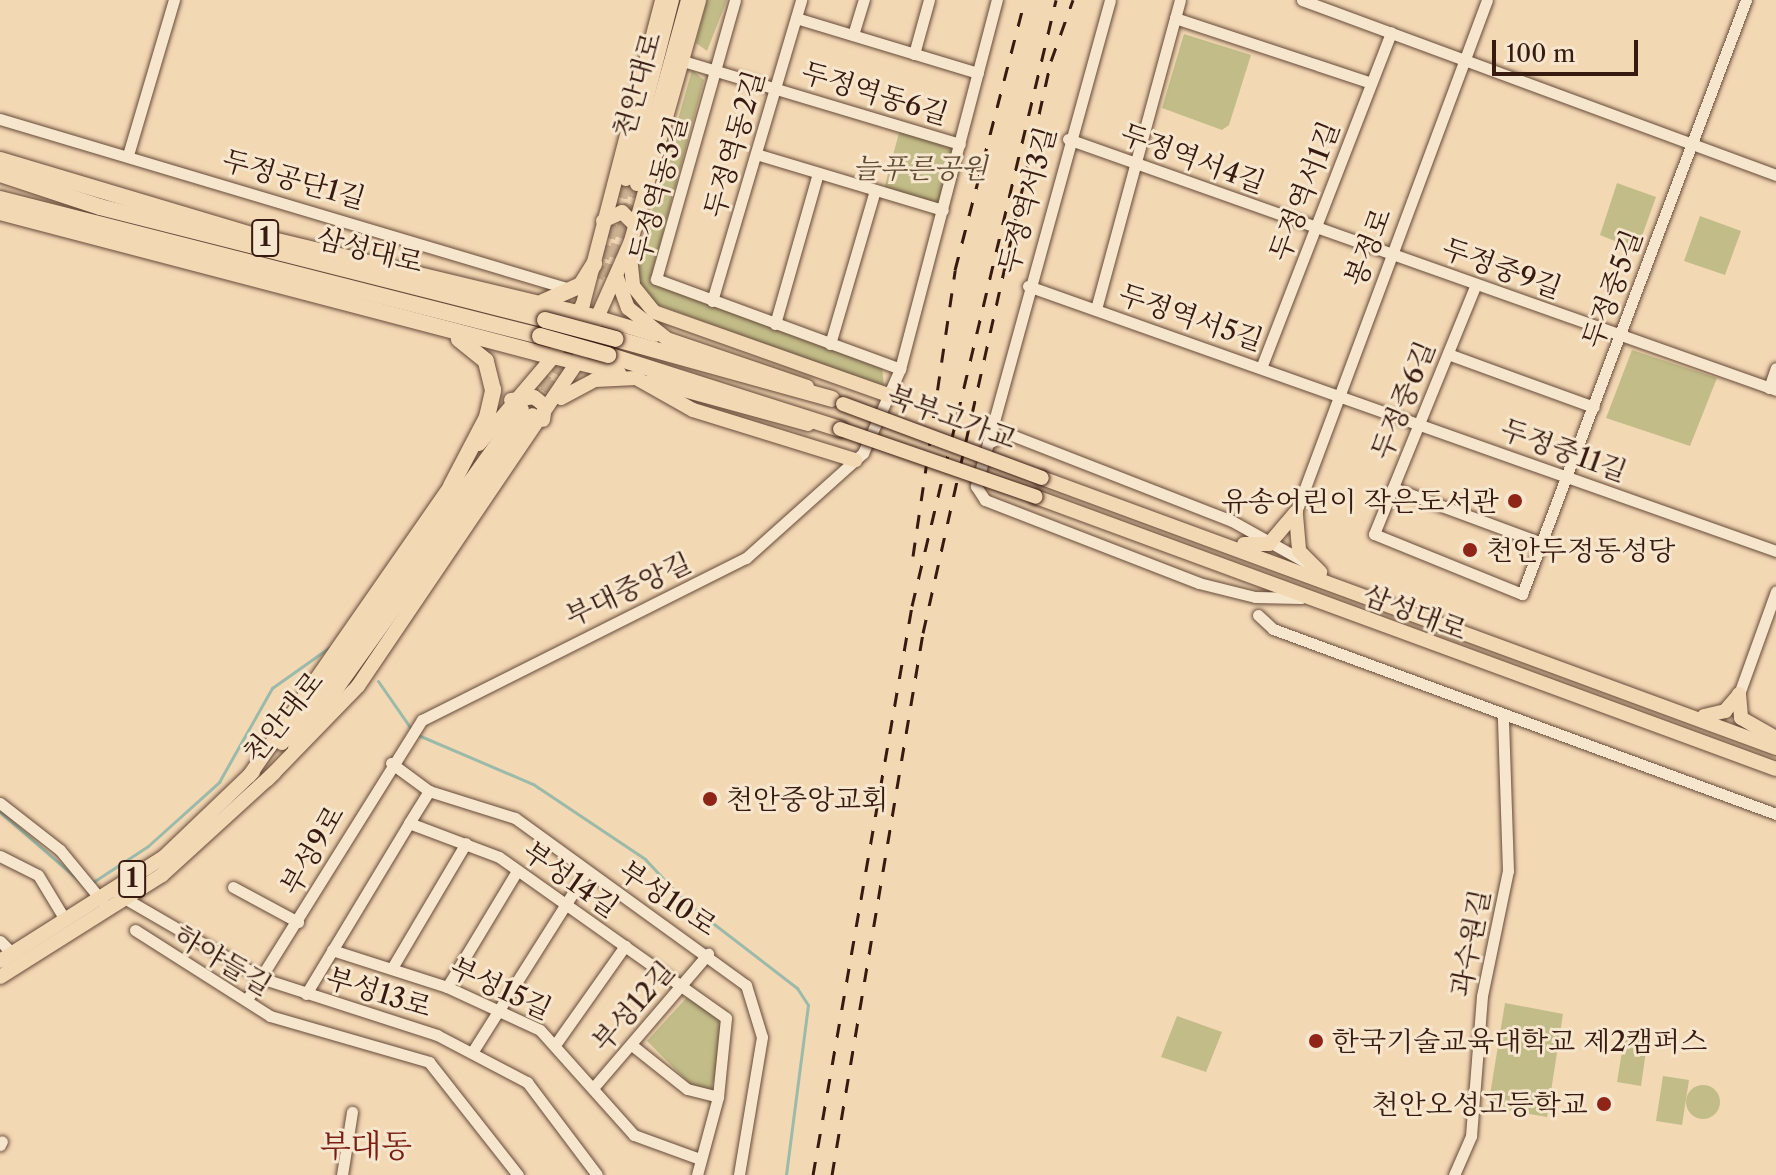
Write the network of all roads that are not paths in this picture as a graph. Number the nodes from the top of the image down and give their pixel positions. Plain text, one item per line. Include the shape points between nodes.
1 (174, 0) edge
2 (662, 0) edge
3 (672, 0) edge
4 (688, 0) edge
5 (699, 0) edge
6 (735, 0) edge
7 (801, 0) edge
8 (864, 0) edge
9 (929, 0) edge
10 (997, 0) edge
11 (1110, 0) edge
12 (1180, 0) edge
13 (1302, 0) edge
14 (1487, 0) edge
15 (1746, 0) edge
16 (796, 18) junction
17 (1175, 18) junction
18 (1391, 32) junction
19 (853, 35) junction
20 (914, 54) junction
21 (1464, 60) junction
22 (683, 61) junction
23 (715, 71) junction
24 (978, 73) junction
25 (1371, 83) junction
26 (775, 88) junction
27 (0, 119) edge
28 (1068, 139) junction
29 (960, 144) junction
30 (1692, 144) junction
31 (756, 154) junction
32 (128, 155) junction
33 (0, 160) edge
34 (1136, 163) junction
35 (818, 173) junction
36 (0, 174) edge
37 (1776, 175) edge
38 (610, 190) junction
39 (875, 190) junction
40 (0, 199) edge
41 (645, 199) junction
42 (943, 210) junction
43 (0, 212) edge
44 (603, 221) junction
45 (1316, 227) junction
46 (634, 234) junction
47 (1392, 254) junction
48 (594, 264) junction
49 (617, 278) junction
50 (1476, 284) junction
51 (1028, 286) junction
52 (573, 290) junction
53 (712, 301) junction
54 (533, 303) junction
55 (1096, 309) junction
56 (578, 314) junction
57 (599, 318) junction
58 (775, 324) junction
59 (542, 328) junction
60 (440, 329) junction
61 (1621, 335) junction
62 (667, 339) junction
63 (830, 344) junction
64 (612, 347) junction
65 (1448, 354) junction
66 (553, 357) junction
67 (577, 363) junction
68 (1261, 368) junction
69 (1776, 368) edge
70 (900, 369) junction
71 (636, 378) junction
72 (1772, 389) edge
73 (1337, 395) junction
74 (891, 396) junction
75 (838, 401) junction
76 (1594, 407) junction
77 (532, 410) junction
78 (995, 414) junction
79 (1419, 424) junction
80 (840, 429) junction
81 (1009, 434) junction
82 (988, 443) junction
83 (859, 457) junction
84 (1568, 477) junction
85 (1042, 478) joint
86 (451, 486) junction
87 (1393, 488) junction
88 (1036, 497) joint
89 (1296, 512) junction
90 (1225, 542) junction
91 (1269, 544) junction
92 (1544, 544) junction
93 (1776, 551) edge
94 (1308, 563) junction
95 (1333, 581) junction
96 (1776, 591) edge
97 (1522, 594) joint
98 (1304, 598) junction
99 (1258, 615) dead end
100 (1739, 694) junction
101 (1698, 716) junction
102 (1503, 717) junction
103 (1776, 738) edge
104 (1684, 741) junction
105 (400, 746) joint
106 (1776, 748) edge
107 (391, 763) junction
108 (1776, 769) edge
109 (249, 776) junction
110 (1776, 778) edge
111 (429, 791) junction
112 (0, 803) edge
113 (1776, 814) edge
114 (409, 823) junction
115 (466, 843) junction
116 (0, 856) edge
117 (517, 871) junction
118 (586, 872) junction
119 (233, 887) dead end
120 (101, 894) junction
121 (128, 901) junction
122 (568, 904) junction
123 (112, 910) junction
124 (64, 918) junction
125 (298, 922) junction
126 (135, 930) dead end
127 (625, 946) junction
128 (332, 950) junction
129 (4, 951) edge
130 (708, 954) junction
131 (392, 968) junction
132 (0, 977) edge
133 (264, 979) junction
134 (683, 986) junction
135 (447, 987) junction
136 (306, 994) junction
137 (248, 998) junction
138 (503, 1009) junction
139 (557, 1042) junction
140 (633, 1046) junction
141 (473, 1051) junction
142 (593, 1088) junction
143 (718, 1097) junction
144 (352, 1112) dead end
145 (700, 1159) junction
146 (342, 1175) edge
147 (518, 1175) edge
148 (597, 1175) edge
149 (697, 1175) edge
150 (739, 1175) edge
151 (1454, 1175) edge

1 - 32 street
2 - 38 main road
3 - 4 main road, 천안대로 via 632,182
5 - 22 main road
6 - 23 street, 두정역동3길
7 - 16 street, 두정역동2길
8 - 19 street
9 - 20 street
10 - 24 street
11 - 28 street, 두정역서3길
12 - 17 street
13 - 18 street
14 - 21 street, 봉정로
15 - 30 street, 두정중5길
16 - 19 street
16 - 26 street, 두정역동2길
17 - 25 street
17 - 34 street
18 - 21 street
18 - 25 street, 두정역서1길
19 - 20 street
20 - 24 street
21 - 30 street
21 - 47 street, 봉정로
22 - 23 street, 두정역동6길
22 - 41 main road
23 - 26 street, 두정역동6길
23 - 53 street, 두정역동3길 via 656,279
24 - 29 street
25 - 45 street, 두정역서1길
26 - 29 street, 두정역동6길
26 - 31 street, 두정역동2길
27 - 32 street, 두정공단1길
28 - 34 street, 두정역서4길
28 - 51 street, 두정역서3길
29 - 42 street
30 - 37 street
30 - 61 street, 두정중5길
31 - 35 street
31 - 53 street, 두정역동2길
32 - 52 street, 두정공단1길
33 - 54 highway, 1 via 252,235
34 - 45 street, 두정역서4길
34 - 55 street
35 - 39 street
35 - 58 street
36 - 59 highway, 삼성대로 via 100,207
38 - 41 main road via 627,204
38 - 44 main road
39 - 42 street
39 - 63 street
40 - 59 highway, 삼성대로
41 - 46 main road
42 - 70 street
43 - 60 highway, 1
44 - 46 main road via 622,212
44 - 48 main road
45 - 47 street, 두정역서4길
45 - 68 street, 두정역서1길
46 - 49 main road
46 - 74 main road via 633,286 654,312
47 - 50 street, 두정중9길
47 - 73 street, 봉정로
48 - 52 highway
48 - 56 main road
49 - 57 main road
49 - 62 main road via 628,308
50 - 61 street, 두정중9길
50 - 65 street, 두정중6길
51 - 55 street, 두정역서5길
51 - 78 street, 두정역서3길
52 - 54 highway
53 - 58 street, 두정역동3길
54 - 56 highway, 1
55 - 68 street, 두정역서5길
56 - 57 highway, 1
56 - 66 main road
57 - 62 main road, 북부고가교
57 - 67 main road
58 - 63 street, 두정역동3길
59 - 64 highway, bridge
60 - 66 highway
60 - 86 highway, 1 via 480,353 492,376 487,417
61 - 72 street, 두정중9길
61 - 76 street, 두정중5길
62 - 75 main road, 북부고가교 via 751,363
63 - 70 street, 두정역동3길
64 - 75 highway
64 - 80 highway
65 - 76 street
65 - 79 street, 두정중6길
66 - 67 main road
66 - 77 main road
67 - 71 main road
67 - 77 main road, 1
68 - 73 street, 두정역서5길
69 - 72 street
70 - 74 street
71 - 77 main road via 581,384
71 - 80 main road, 북부고가교
71 - 83 main road via 693,410
73 - 79 street, 두정중11길
73 - 89 street, 봉정로
74 - 83 street
75 - 85 main road, 북부고가교, bridge
76 - 84 street, 두정중5길
77 - 86 main road
77 - 109 main road, 천안대로 via 306,716
77 - 121 main road, 천안대로 / 1 via 358,686 267,780
78 - 81 street
78 - 82 street, 두정역서3길
79 - 84 street, 두정중11길
79 - 87 street, 두정중6길
80 - 88 main road, 북부고가교, bridge
81 - 82 street
81 - 91 street via 1232,521
82 - 98 street, 두정역서3길 via 976,486 985,500 1199,583 1255,597
83 - 105 street, 부대중앙길 via 746,558 496,677 415,726
84 - 92 street, 두정중5길
84 - 93 street, 두정중11길
85 - 90 main road, 삼성대로
86 - 109 main road, 1
87 - 92 street
87 - 97 street, 두정중6길 via 1374,534
88 - 98 main road, 삼성대로
89 - 91 main road
89 - 94 main road via 1296,538
90 - 91 main road
90 - 95 main road, 삼성대로
91 - 94 street
92 - 97 street, 두정중5길
94 - 95 main road
95 - 101 main road, 삼성대로
96 - 100 street
98 - 104 main road, 삼성대로
99 - 102 street via 1273,629
100 - 101 main road via 1725,711
100 - 103 main road via 1741,718
101 - 103 main road
101 - 106 main road, 삼성대로
102 - 113 street
102 - 151 street, 과수원길 via 1508,871 1482,996 1471,1136
104 - 108 main road, 삼성대로
104 - 110 main road
105 - 107 street, 부성9로
107 - 111 street, 부성10로
107 - 125 street, 부성9로
109 - 120 main road, 천안대로 / 1 via 193,834
111 - 114 street
111 - 118 street, 부성10로 via 515,818
112 - 120 street via 60,850 78,877
114 - 115 street, 부성14길
114 - 128 street
115 - 117 street, 부성14길
115 - 131 street
116 - 124 street via 38,875
117 - 122 street, 부성14길
117 - 135 street
118 - 122 street
118 - 130 street, 부성10로
119 - 125 street
120 - 121 street, 부성13로
120 - 123 street
120 - 124 main road, 천안대로 / 1
121 - 123 main road, 천안대로 / 1
121 - 133 street, 부성13로
122 - 127 street, 부성14길
122 - 138 street
123 - 132 main road, 천안대로 / 1
124 - 129 main road, 천안대로 / 1
125 - 133 street, 부성9로
126 - 137 street, 하야들길
127 - 134 street, 부성14길
127 - 139 street
128 - 131 street, 부성15길
128 - 136 street
130 - 134 street, 부성12길
130 - 150 street, 부성10로 via 746,985 762,1017
131 - 135 street, 부성15길
133 - 136 street, 부성13로
133 - 137 street, 부성9로
134 - 140 street, 부성12길
134 - 143 street, 부성14길 via 726,1018
135 - 138 street, 부성15길
136 - 141 street, 부성13로
137 - 147 street, 하야들길 via 270,1016 429,1062
138 - 139 street, 부성15길
138 - 141 street
139 - 142 street, 부성15길
140 - 142 street, 부성12길
140 - 143 street via 687,1089
141 - 148 street, 부성13로 via 527,1082
142 - 145 street, 부성15길 via 651,1147
143 - 145 street, 부성14길
144 - 146 street
145 - 149 street, 부성14길

